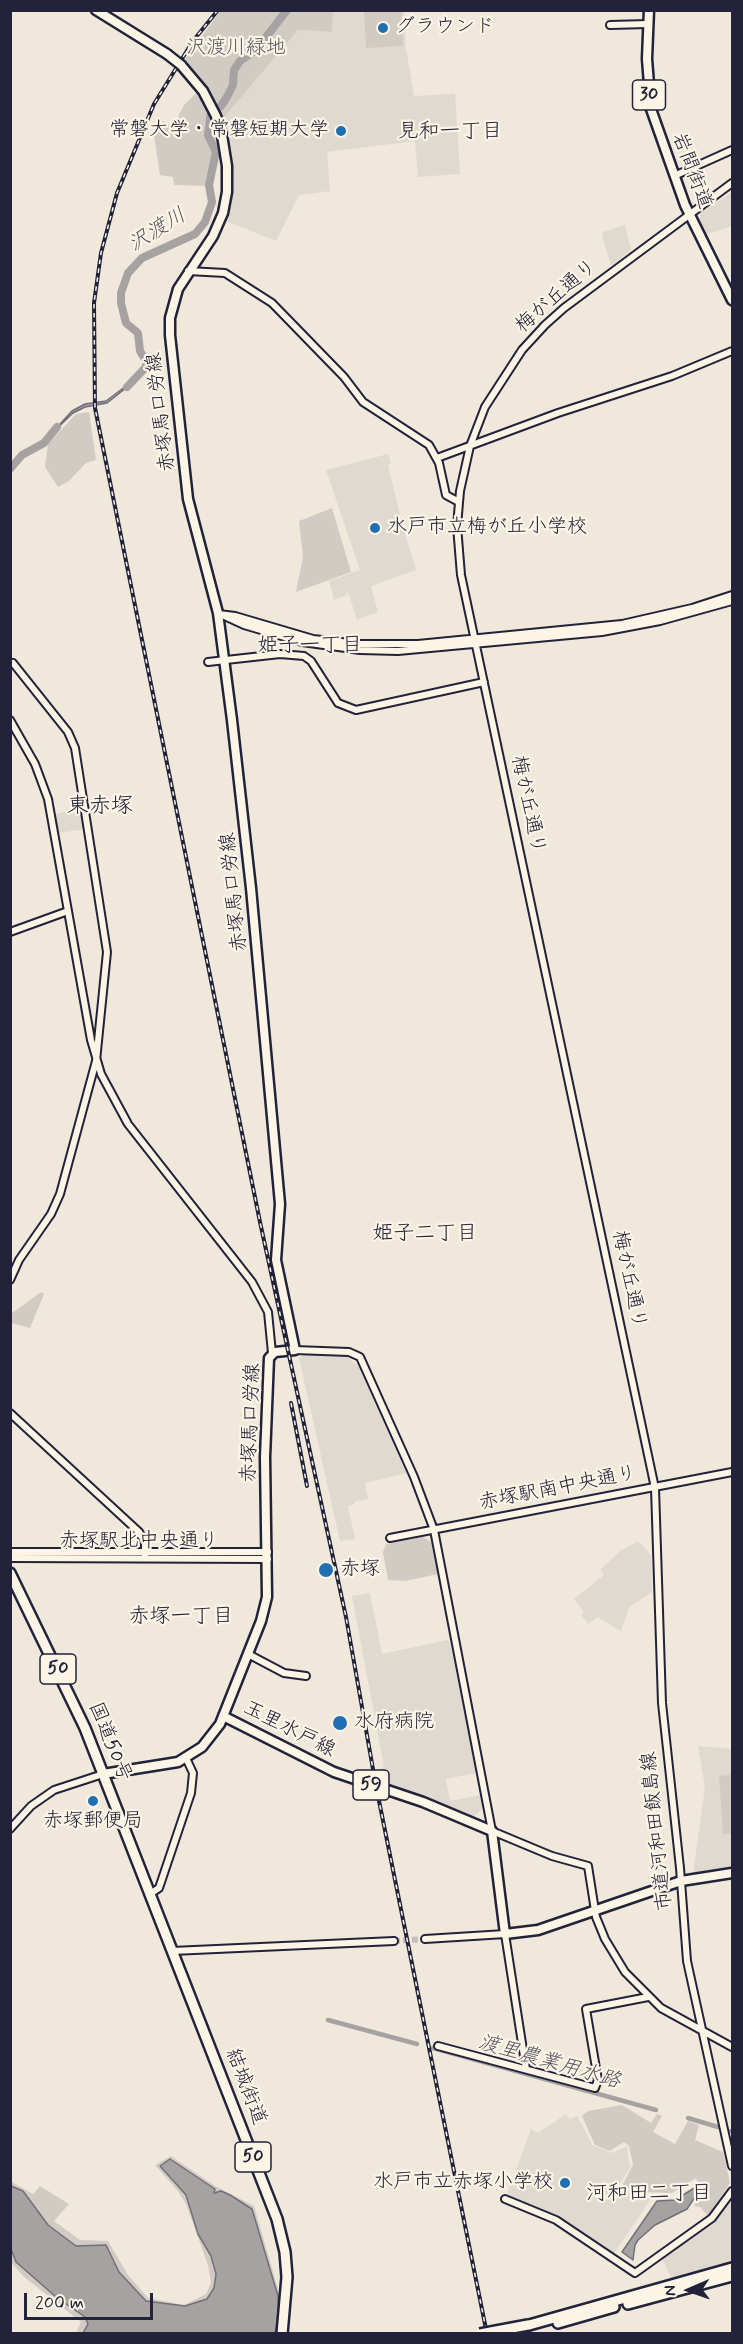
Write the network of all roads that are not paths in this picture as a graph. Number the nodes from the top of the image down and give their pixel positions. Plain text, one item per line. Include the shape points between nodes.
1 (96, 10) edge
2 (649, 10) edge
3 (648, 24) junction
4 (610, 25) dead end
5 (732, 150) edge
6 (675, 176) junction
7 (732, 183) edge
8 (689, 214) junction
9 (188, 271) junction
10 (732, 300) edge
11 (732, 351) edge
12 (470, 446) junction
13 (437, 458) junction
14 (459, 502) junction
15 (732, 594) edge
16 (732, 601) edge
17 (218, 614) junction
18 (476, 642) junction
19 (224, 659) junction
20 (208, 662) dead end
21 (13, 663) dead end
22 (484, 682) junction
23 (10, 720) edge
24 (68, 911) junction
25 (10, 932) edge
26 (96, 1061) junction
27 (10, 1280) edge
28 (295, 1350) junction
29 (272, 1353) junction
30 (10, 1413) edge
31 (732, 1472) edge
32 (655, 1488) junction
33 (434, 1530) junction
34 (390, 1538) dead end
35 (10, 1552) edge
36 (145, 1556) junction
37 (268, 1556) junction
38 (10, 1558) edge
39 (10, 1573) edge
40 (248, 1654) junction
41 (306, 1676) dead end
42 (223, 1716) junction
43 (186, 1758) junction
44 (103, 1774) junction
45 (10, 1829) edge
46 (492, 1831) junction
47 (732, 1873) edge
48 (681, 1881) junction
49 (150, 1894) junction
50 (594, 1909) junction
51 (505, 1934) junction
52 (425, 1939) tunnel mouth
53 (394, 1941) tunnel mouth
54 (172, 1951) junction
55 (648, 1997) junction
56 (701, 2030) junction
57 (438, 2046) dead end
58 (732, 2047) edge
59 (526, 2069) junction
60 (732, 2166) edge
61 (732, 2191) edge
62 (505, 2199) dead end
63 (732, 2268) edge
64 (732, 2276) edge
65 (632, 2300) junction
66 (528, 2325) junction
67 (282, 2334) edge
68 (480, 2334) edge
69 (496, 2334) edge
70 (518, 2334) edge

1 - 9 main road, 赤塚馬口労線, bridge via 181,65 203,90 216,116 224,144 226,200 213,236
2 - 3 main road, 岩間街道 / 30
3 - 4 street
3 - 6 main road, 岩間街道 / 30 via 650,101
5 - 6 street
6 - 8 main road, 岩間街道 / 30
7 - 8 street, 梅が丘通り
8 - 10 main road, 岩間街道 / 30
8 - 12 street, 梅が丘通り via 544,325 498,385
9 - 13 street via 227,274 266,298 291,319 363,402 419,437
9 - 17 main road, 赤塚馬口労線 via 174,299 170,342 189,506
11 - 12 street via 672,376
12 - 13 street
12 - 14 street, 梅が丘通り
13 - 14 street via 446,495
14 - 18 street, 梅が丘通り via 459,565
15 - 18 street via 622,624
16 - 18 street via 625,628
17 - 18 street via 274,635 338,648 398,651
17 - 19 main road, 赤塚馬口労線
18 - 22 street, 梅が丘通り
19 - 20 street
19 - 22 street via 304,656 338,703 356,710
19 - 28 main road, 赤塚馬口労線 via 266,1036 280,1204 276,1260
21 - 26 street via 68,732 78,757 107,952
22 - 32 street, 梅が丘通り
23 - 24 street via 28,749 46,792
24 - 25 street
24 - 26 street
26 - 27 street via 57,1204
26 - 29 street via 128,1124 257,1290 268,1312
28 - 29 main road, 赤塚馬口労線
28 - 33 street via 353,1353 362,1359
29 - 37 main road, 赤塚馬口労線 via 268,1362 265,1457
30 - 36 street via 139,1532 145,1543
31 - 32 street, 赤塚駅南中央通り
32 - 33 street, 赤塚駅南中央通り
32 - 48 street, 市道河和田飯島線 via 662,1703
33 - 34 street, 赤塚駅南中央通り
33 - 46 street
35 - 36 street, 赤塚駅北中央通り
36 - 37 street, 赤塚駅北中央通り
36 - 38 street, 赤塚駅北中央通り
37 - 40 main road, 赤塚馬口労線 via 265,1609
39 - 44 highway, 国道50号 / 50 via 61,1676
40 - 41 street via 284,1673
40 - 42 main road, 赤塚馬口労線
42 - 43 main road, 玉里水戸線 via 205,1744
42 - 46 main road, 玉里水戸線 / 59 via 334,1772 423,1802
43 - 44 main road, 玉里水戸線 via 167,1765
43 - 49 street via 193,1773 191,1793 159,1888
44 - 45 street via 54,1790 31,1806
44 - 49 highway, 国道50号 / 50
46 - 50 street via 588,1866
46 - 51 main road
47 - 48 main road
48 - 50 main road
48 - 56 street, 市道河和田飯島線 via 687,1961
49 - 54 highway, 結城街道 / 50
50 - 51 main road via 535,1931
50 - 55 street via 611,1951 624,1972
51 - 52 street
51 - 59 street
53 - 54 street
54 - 67 highway, 結城街道 / 50 via 280,2229 286,2277
55 - 56 street
55 - 59 street via 586,2009 598,2080 595,2088
56 - 58 street
56 - 60 street, 市道河和田飯島線
57 - 59 street
61 - 62 street via 712,2218 635,2273 556,2220
63 - 65 highway
64 - 65 highway
65 - 66 highway
65 - 70 highway
66 - 68 highway, bridge
66 - 69 highway, bridge

